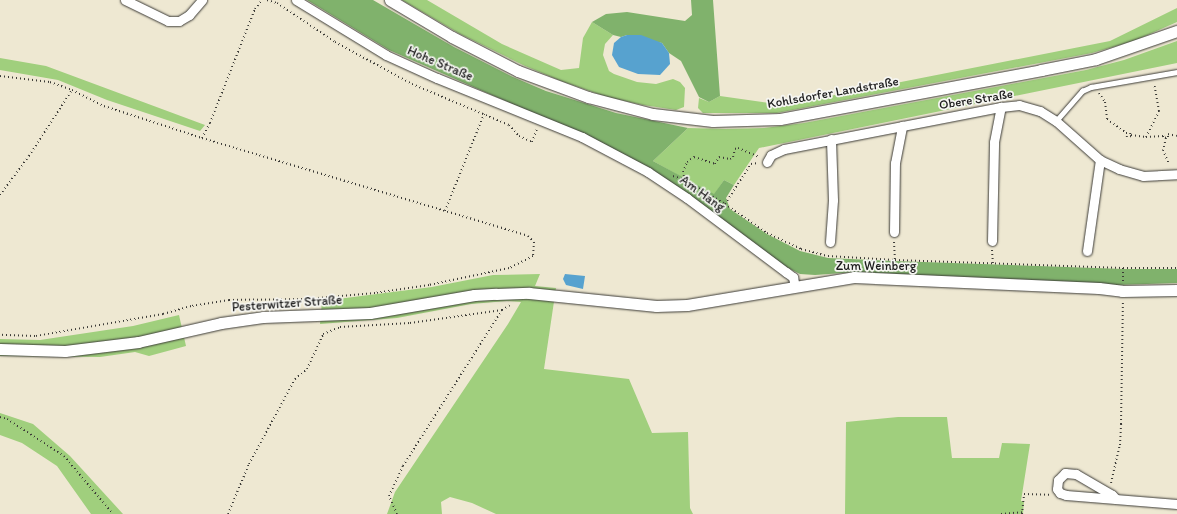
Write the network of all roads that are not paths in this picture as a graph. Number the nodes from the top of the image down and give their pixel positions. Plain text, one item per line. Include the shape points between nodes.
1 (125, 0) edge
2 (202, 0) edge
3 (296, 0) edge
4 (390, 0) edge
5 (1177, 31) edge
6 (1177, 72) edge
7 (1001, 107) junction
8 (1056, 121) junction
9 (902, 126) junction
10 (582, 137) joint
11 (831, 139) junction
12 (1100, 160) junction
13 (767, 162) road end
14 (1175, 175) edge
15 (894, 232) road end
16 (992, 241) dead end
17 (830, 242) dead end
18 (1087, 251) dead end
19 (795, 287) junction
20 (1177, 290) edge
21 (529, 293) joint
22 (0, 349) edge
23 (1114, 497) junction
24 (1177, 504) edge

1 - 2 street via 168,20 179,21 189,15
3 - 10 street, Hohe Straße via 386,55
4 - 5 street, Kohlsdorfer Landstraße via 452,37 518,71 588,98 653,114 713,121 780,119 1041,70 1096,59
6 - 8 lane via 1098,85 1082,91
7 - 8 street, Obere Straße via 1026,107 1040,111
7 - 9 street, Obere Straße
7 - 16 street via 994,142
8 - 12 street, Obere Straße
9 - 11 street, Obere Straße
9 - 15 street via 895,163
10 - 19 street, Am Hang via 648,172 687,198 793,277
11 - 13 street, Obere Straße via 784,149 771,155
11 - 17 street via 833,200
12 - 14 street, Obere Straße via 1143,176
12 - 18 street
19 - 20 street, Zum Weinberg via 854,277
19 - 21 street, Zum Weinberg via 687,305 618,303
21 - 22 street, Pesterwitzer Straße via 474,295 370,313 263,317 221,323 138,342 66,351
23 - 23 street via 1076,474 1065,473 1058,480 1057,489 1066,496
23 - 24 street

